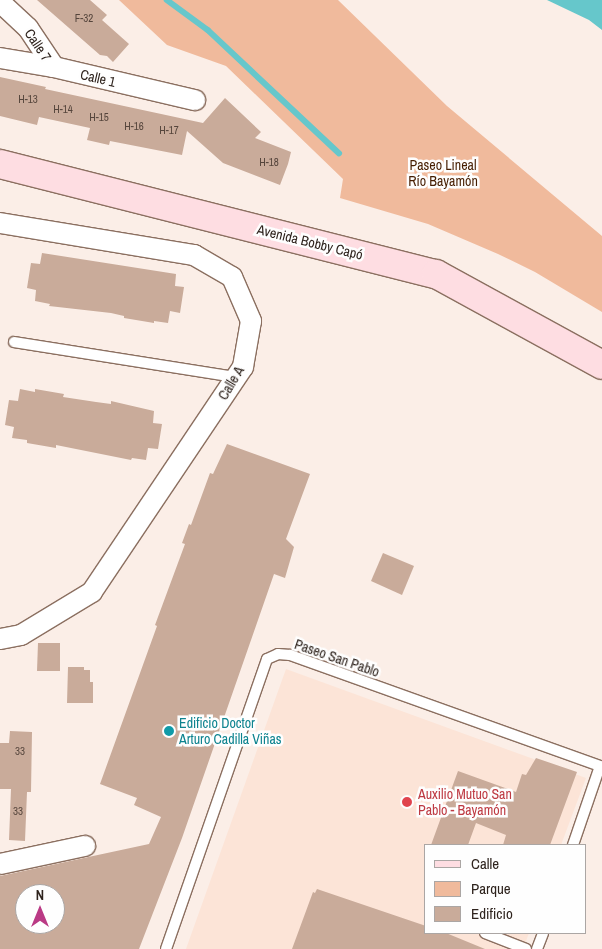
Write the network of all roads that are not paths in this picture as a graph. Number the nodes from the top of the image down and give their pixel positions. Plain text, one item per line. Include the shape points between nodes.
1 (0, 2) edge
2 (0, 58) edge
3 (54, 68) junction
4 (195, 100) dead end
5 (0, 164) edge
6 (0, 223) edge
7 (14, 342) dead end
8 (602, 365) edge
9 (236, 378) junction
10 (0, 639) edge
11 (601, 766) edge
12 (573, 844) edge
13 (85, 846) dead end
14 (0, 864) edge
15 (488, 934) edge
16 (543, 934) edge
17 (166, 949) edge
18 (526, 949) edge
19 (537, 949) edge

1 - 3 street, Calle 7 via 28,28
2 - 3 street, Calle 1
3 - 4 street, Calle 1
5 - 8 street, Avenida Bobby Capó via 436,274
6 - 9 street, Calle A via 194,254 232,277 251,320 243,367
7 - 9 lane
9 - 10 street, Calle A via 92,592 20,635
11 - 12 lane
11 - 17 lane, Paseo San Pablo via 290,655 278,654 267,659
13 - 14 street
15 - 18 lane
16 - 19 lane

